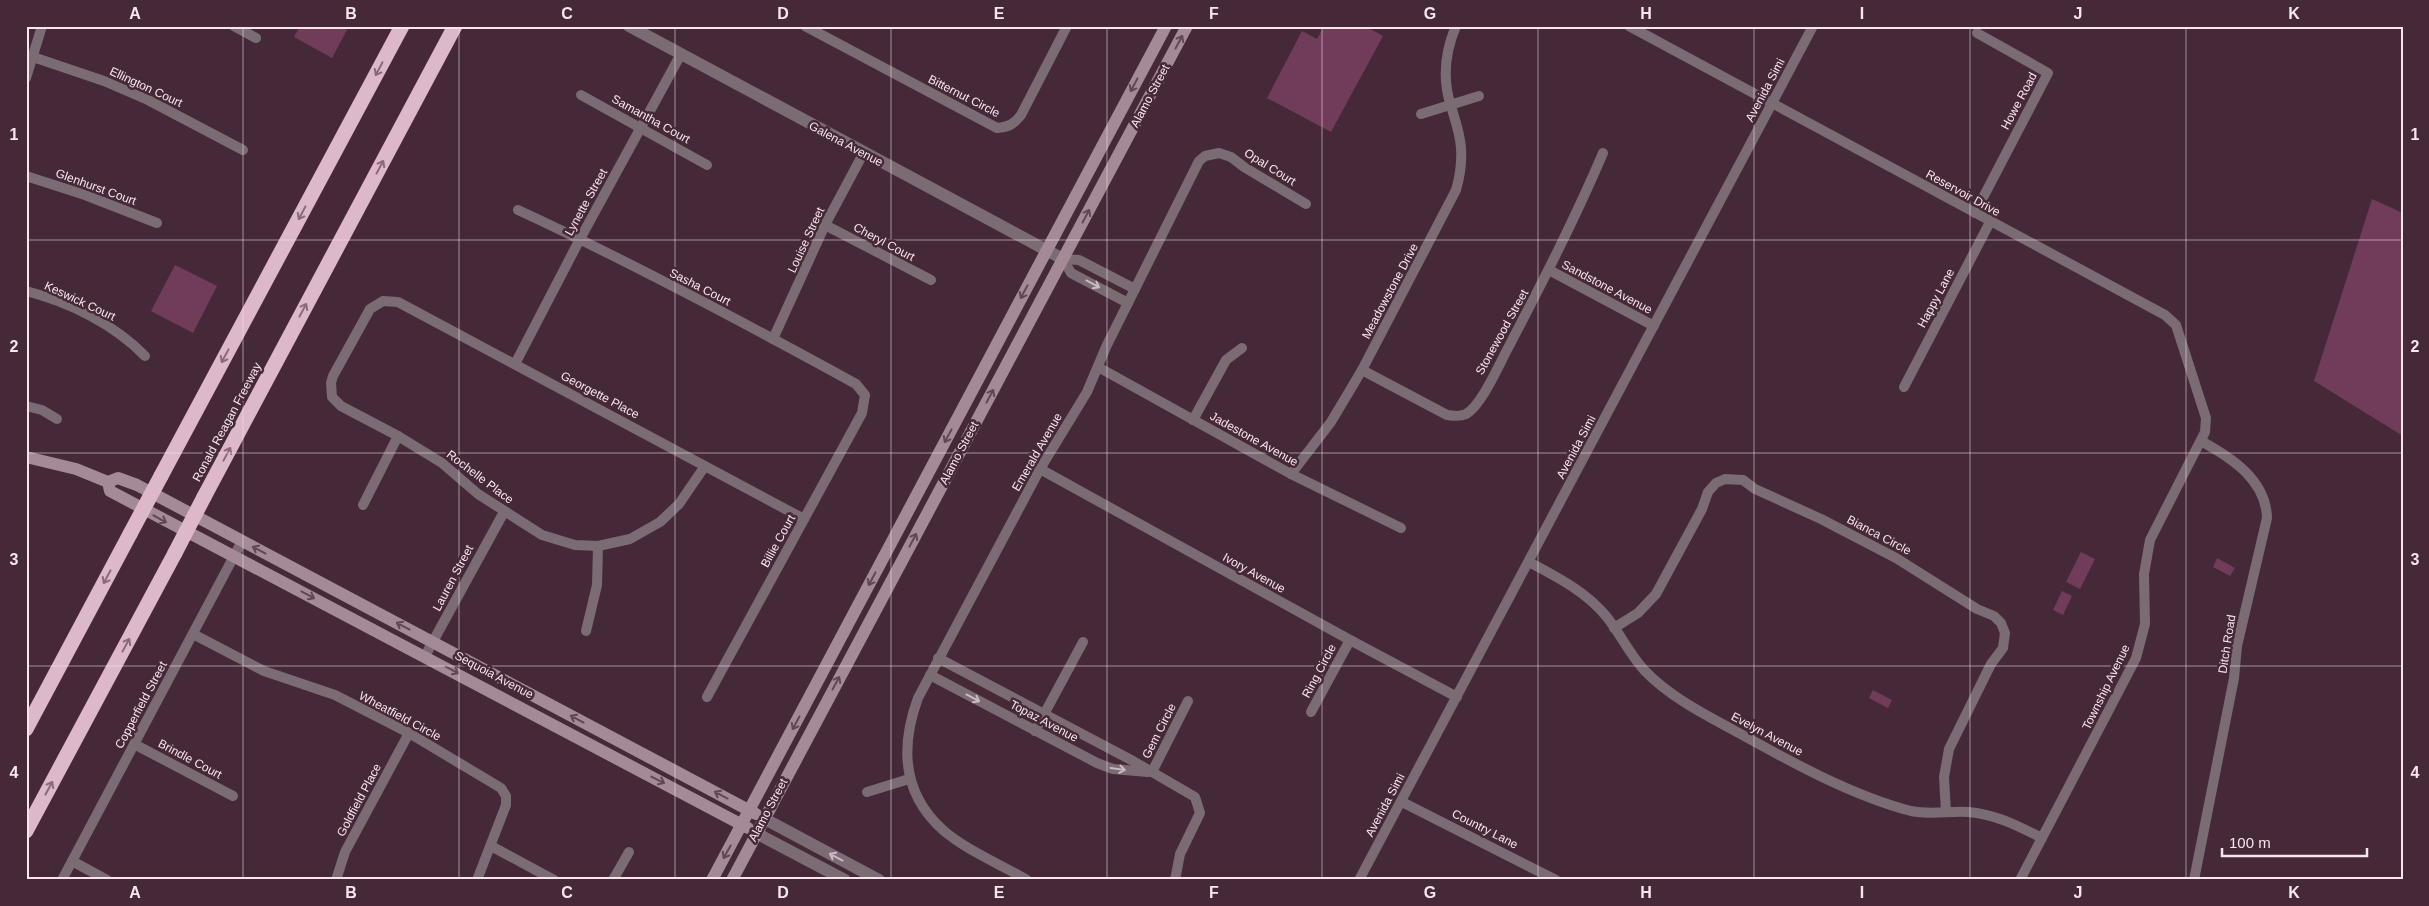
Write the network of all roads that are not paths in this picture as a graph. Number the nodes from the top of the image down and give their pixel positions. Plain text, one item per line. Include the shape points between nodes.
1 (42, 26) edge
2 (234, 26) edge
3 (402, 26) edge
4 (454, 26) edge
5 (629, 26) edge
6 (805, 26) edge
7 (1067, 26) edge
8 (1166, 26) edge
9 (1187, 26) edge
10 (1456, 26) edge
11 (1629, 26) edge
12 (1813, 26) edge
13 (1976, 33) dead end
14 (256, 38) dead end
15 (682, 54) junction
16 (33, 57) junction
17 (26, 78) edge
18 (581, 95) dead end
19 (1479, 96) dead end
20 (1772, 103) junction
21 (1450, 104) junction
22 (1421, 114) dead end
23 (641, 127) junction
24 (243, 150) dead end
25 (1219, 153) joint
26 (864, 154) junction
27 (1603, 154) dead end
28 (707, 166) dead end
29 (26, 176) edge
30 (1306, 204) dead end
31 (518, 210) dead end
32 (1975, 214) junction
33 (1990, 222) junction
34 (157, 224) dead end
35 (826, 225) junction
36 (580, 239) junction
37 (1047, 249) junction
38 (1063, 259) junction
39 (1549, 270) junction
40 (931, 280) dead end
41 (1135, 290) junction
42 (26, 291) edge
43 (383, 300) joint
44 (1128, 303) junction
45 (1654, 326) junction
46 (773, 339) junction
47 (1242, 348) dead end
48 (145, 356) dead end
49 (515, 364) junction
50 (1098, 367) junction
51 (1362, 370) junction
52 (1904, 387) dead end
53 (865, 395) joint
54 (26, 406) edge
55 (57, 419) dead end
56 (1193, 420) junction
57 (398, 436) junction
58 (2201, 441) junction
59 (26, 457) edge
60 (705, 466) junction
61 (1040, 469) junction
62 (1291, 474) junction
63 (108, 482) junction
64 (364, 505) dead end
65 (504, 512) junction
66 (804, 518) junction
67 (1401, 528) dead end
68 (242, 541) junction
69 (598, 546) junction
70 (234, 556) junction
71 (1529, 562) junction
72 (1614, 628) junction
73 (586, 631) dead end
74 (193, 634) junction
75 (1350, 640) junction
76 (433, 642) junction
77 (1083, 642) dead end
78 (425, 656) junction
79 (938, 658) junction
80 (930, 675) junction
81 (707, 696) dead end
82 (1457, 697) junction
83 (1188, 701) dead end
84 (1311, 712) dead end
85 (1043, 715) junction
86 (26, 729) edge
87 (1035, 731) junction
88 (408, 733) junction
89 (134, 744) junction
90 (1152, 772) junction
91 (909, 779) junction
92 (868, 792) dead end
93 (233, 796) dead end
94 (1402, 802) junction
95 (750, 810) junction
96 (1946, 812) junction
97 (764, 818) junction
98 (742, 824) junction
99 (26, 831) edge
100 (756, 832) junction
101 (2042, 838) junction
102 (491, 846) junction
103 (630, 852) dead end
104 (72, 861) junction
105 (62, 880) edge
106 (107, 880) edge
107 (336, 880) edge
108 (477, 880) edge
109 (554, 880) edge
110 (613, 880) edge
111 (712, 880) edge
112 (732, 880) edge
113 (845, 880) edge
114 (879, 880) edge
115 (1027, 880) edge
116 (1175, 880) edge
117 (1360, 880) edge
118 (1556, 880) edge
119 (2020, 880) edge
120 (2194, 880) edge

1 - 16 street
2 - 14 street
3 -> 86 highway, bridge
99 -> 4 highway, Ronald Reagan Freeway, bridge
5 - 15 street, Galena Avenue
6 - 7 street, Bitternut Circle via 997,128 1007,128 1021,115
8 -> 37 main road, Alamo Street
38 -> 9 main road, Alamo Street
10 - 21 street, Meadowstone Drive via 1446,58 1446,88
11 - 20 street, Reservoir Drive
12 - 20 street, Avenida Simi
13 - 32 street, Howe Road via 2048,73
15 - 23 street, Lynette Street
15 - 26 street, Galena Avenue
16 - 17 street
16 - 24 street, Ellington Court via 148,100
18 - 23 street, Samantha Court
19 - 21 street
20 - 32 street, Reservoir Drive
20 - 45 street, Avenida Simi
21 - 22 street
21 - 51 street, Meadowstone Drive via 1462,148 1456,190
23 - 28 street, Samantha Court
23 - 36 street, Lynette Street
25 - 30 street, Opal Court via 1231,157
25 - 41 street, Emerald Avenue via 1205,156 1194,167 1190,183
26 - 35 street, Louise Street
26 - 37 street, Galena Avenue
27 - 39 street, Stonewood Street
29 - 34 street, Glenhurst Court via 86,195
31 - 36 street, Sasha Court
32 - 33 street, Reservoir Drive
33 - 52 street, Happy Lane
33 - 58 street, Reservoir Drive via 2171,320 2179,332 2206,418
35 - 40 street, Cheryl Court
35 - 46 street, Louise Street
36 - 46 street, Sasha Court
36 - 49 street, Lynette Street
37 - 38 street, Galena Avenue
37 -> 95 main road, Alamo Street
38 - 41 street, Galena Avenue via 1078,260
38 -> 44 street, Galena Avenue via 1071,273
97 -> 38 main road, Alamo Street
39 - 45 street, Sandstone Avenue
39 - 51 street, Stonewood Street via 1496,370 1466,414 1447,415
41 - 44 street, Emerald Avenue
42 - 48 street, Keswick Court via 109,326
43 - 49 street, Georgette Place via 398,302
43 - 57 street, Rochelle Place via 370,309 333,376 330,392 341,406
44 - 50 street, Emerald Avenue
45 - 71 street, Avenida Simi
46 - 53 street, Sasha Court via 856,384
47 - 56 street via 1226,360
49 - 60 street, Georgette Place
50 - 56 street, Jadestone Avenue
50 - 61 street, Emerald Avenue via 1087,392
51 - 62 street, Meadowstone Drive via 1331,422
53 - 66 street, Billie Court via 862,413
54 - 55 street
56 - 62 street, Jadestone Avenue
57 - 64 street
57 - 65 street, Rochelle Place via 442,463
58 - 101 street, Township Avenue via 2150,540 2144,574 2145,624 2136,658
58 - 120 street, Ditch Road via 2223,453 2254,481 2267,504 2267,518 2237,646 2234,678
59 - 63 main road, Sequoia Avenue via 76,468
60 - 66 street, Georgette Place
60 - 69 street, Rochelle Place via 679,504 660,522 630,540
61 - 75 street, Ivory Avenue
61 - 79 street, Emerald Avenue
62 - 67 street, Jadestone Avenue
63 - 68 main road, Sequoia Avenue via 118,478 137,485
63 -> 70 main road, Sequoia Avenue via 110,491
65 - 69 street, Rochelle Place via 555,540
65 - 76 street, Lauren Street
66 - 81 street, Billie Court
68 - 70 street, Copperfield Street
76 -> 68 main road, Sequoia Avenue
69 - 73 street via 597,585
70 - 74 street, Copperfield Street
70 -> 78 main road, Sequoia Avenue
71 - 72 street, Evelyn Avenue via 1581,592
71 - 82 street, Avenida Simi
72 - 96 street, Evelyn Avenue via 1635,660 1652,678 1724,726 1806,769 1869,796 1914,812
72 - 96 street, Bianca Circle via 1638,613 1656,594 1708,492 1725,479 1743,480 1754,489 1821,518 1896,558 1977,609 1994,616 2005,632 2004,648 1991,664 1949,749 1944,777
74 - 88 street, Wheatfield Circle via 264,670 335,695
74 - 89 street, Copperfield Street
75 - 82 street, Ivory Avenue
75 - 84 street, Ring Circle
76 - 78 street, Lauren Street
95 -> 76 main road, Sequoia Avenue
77 - 85 street
78 -> 98 main road, Sequoia Avenue
79 - 80 street, Emerald Avenue
79 - 85 street, Topaz Avenue
80 -> 87 street, Topaz Avenue
80 - 91 street, Emerald Avenue via 909,721
82 - 94 street, Avenida Simi
83 - 90 street, Gem Circle
85 - 87 street
85 - 90 street, Topaz Avenue
87 -> 90 street, Topaz Avenue via 1113,769
88 - 102 street, Wheatfield Circle via 501,788 506,796 506,805
88 - 107 street, Goldfield Place via 346,852
89 - 93 street, Brindle Court
89 - 104 street, Copperfield Street
90 - 116 street, Topaz Avenue via 1189,792 1199,804 1200,812 1180,854
91 - 92 street
91 - 115 street via 924,809 946,832
94 - 117 street, Avenida Simi
94 - 118 street, Country Lane
95 - 97 main road, Sequoia Avenue
95 - 98 main road, Alamo Street
96 - 101 street, Evelyn Avenue via 1991,816 2012,822
97 - 100 main road, Alamo Street
114 -> 97 street, Sequoia Avenue
98 - 100 main road, Sequoia Avenue
98 -> 111 main road, Alamo Street
100 - 112 main road, Alamo Street
100 - 113 street, Sequoia Avenue
101 - 119 street, Township Avenue
102 - 108 street, Wheatfield Circle
102 - 109 street
103 - 110 street
104 - 105 street, Copperfield Street
104 - 106 street

